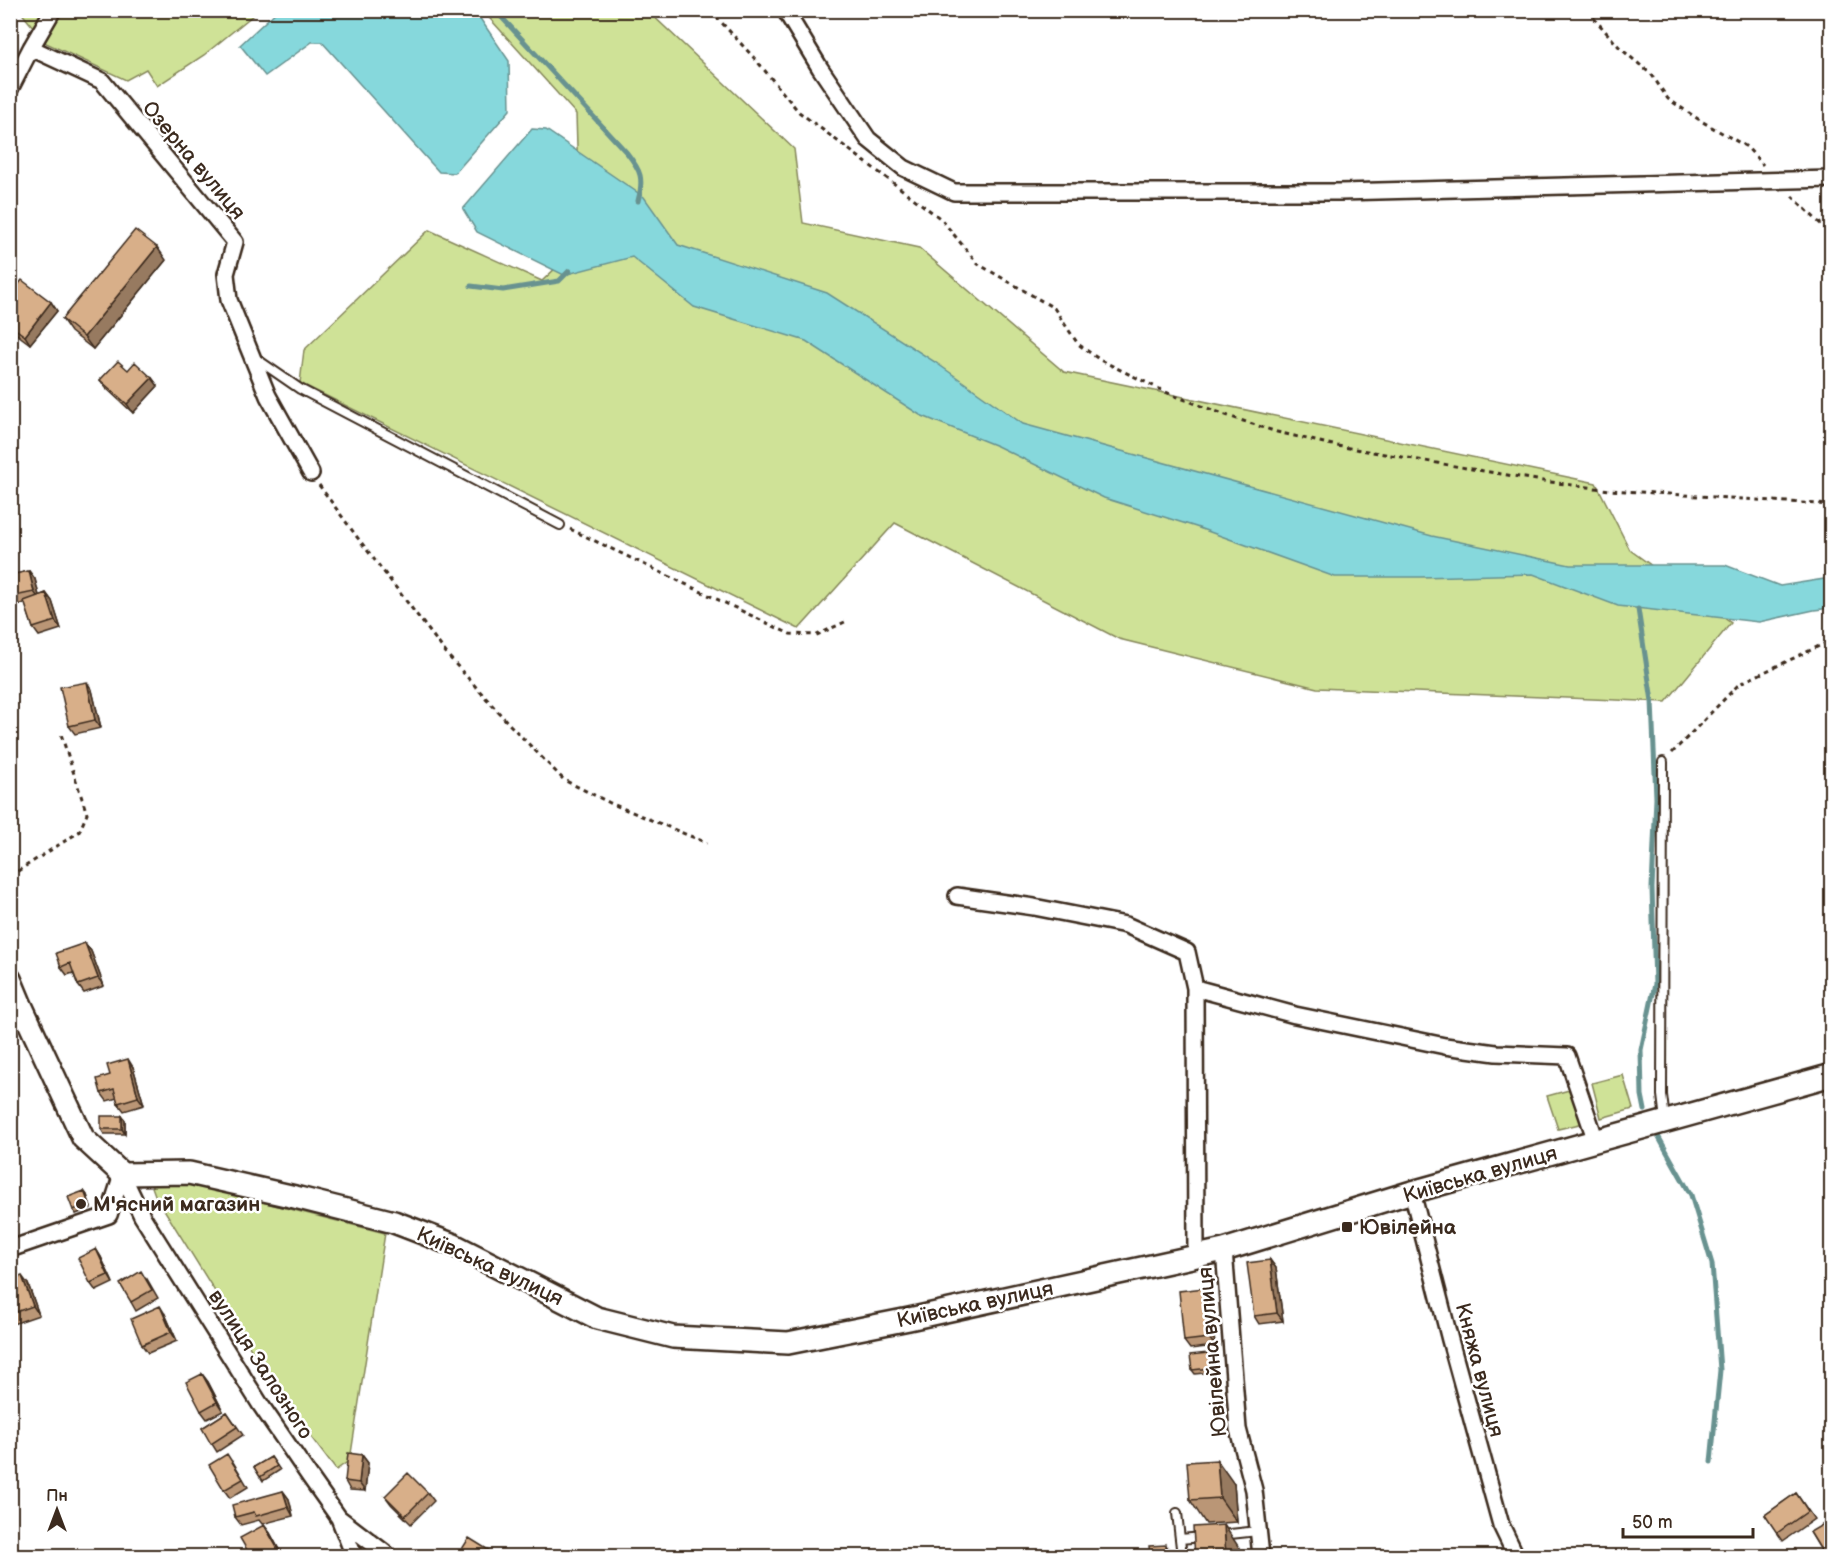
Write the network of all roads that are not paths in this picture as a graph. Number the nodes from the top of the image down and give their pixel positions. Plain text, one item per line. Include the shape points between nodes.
1 (53, 10) edge
2 (785, 10) edge
3 (31, 48) junction
4 (10, 89) edge
5 (1832, 178) edge
6 (252, 356) junction
7 (311, 473) road end
8 (560, 525) road end
9 (1663, 762) road end
10 (957, 896) dead end
11 (10, 979) edge
12 (1195, 988) junction
13 (1832, 1075) edge
14 (1665, 1122) junction
15 (1596, 1141) junction
16 (123, 1174) junction
17 (1412, 1192) junction
18 (10, 1248) edge
19 (1224, 1250) junction
20 (1197, 1256) junction
21 (1177, 1513) dead end
22 (339, 1518) junction
23 (1258, 1531) junction
24 (1180, 1539) junction
25 (354, 1557) edge
26 (389, 1557) edge
27 (1182, 1557) edge
28 (1261, 1557) edge
29 (1515, 1557) edge

1 - 3 street
2 - 5 street via 868,139 904,168 954,192 1340,192
3 - 4 street
3 - 6 street, Озерна вулиця via 102,81 236,242 226,274 229,300
6 - 7 street, Озерна вулиця via 268,396
6 - 8 lane via 300,389
9 - 14 lane
10 - 12 street via 1126,925 1187,952
11 - 16 street via 83,1138
12 - 15 street via 1295,1015 1445,1046 1567,1056
12 - 20 street
13 - 14 street, Київська вулиця
14 - 15 street, Київська вулиця
15 - 17 street, Київська вулиця
16 - 18 street via 109,1215
16 - 20 street, Київська вулиця via 189,1173 394,1222 454,1245 597,1318 673,1337 788,1343
16 - 22 street, вулиця Залозного via 142,1216 260,1404
17 - 19 street, Київська вулиця
17 - 29 street, Княжа вулиця via 1498,1515
19 - 20 street, Київська вулиця
19 - 23 street, Ювілейна вулиця via 1238,1429 1254,1490
21 - 24 lane
22 - 25 street
22 - 26 street, вулиця Залозного
23 - 24 lane
23 - 28 street, Ювілейна вулиця
24 - 27 lane

